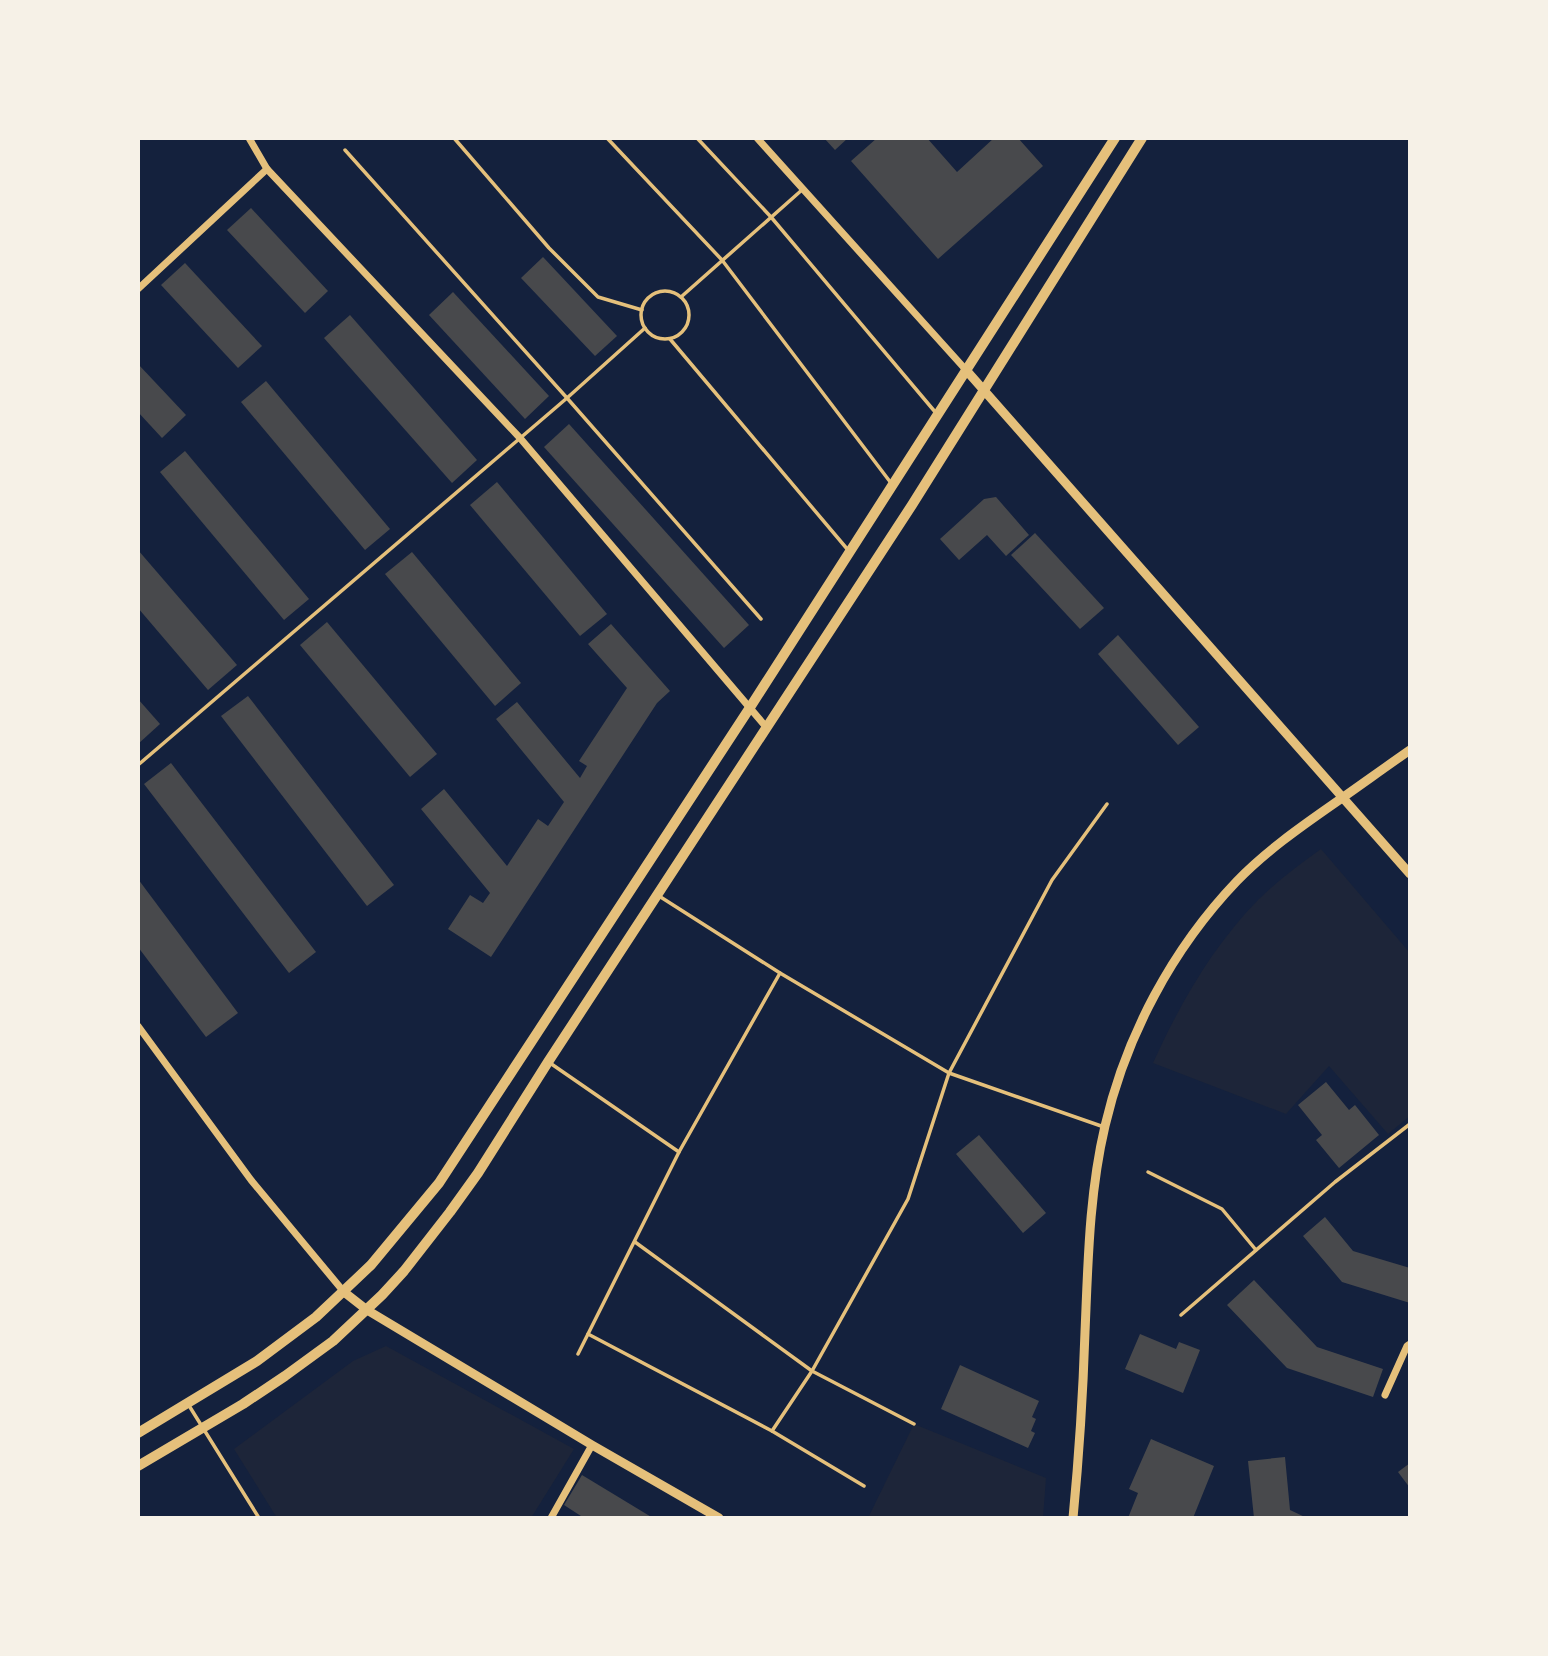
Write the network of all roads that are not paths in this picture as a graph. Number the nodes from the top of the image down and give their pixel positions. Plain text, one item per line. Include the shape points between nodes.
1 (249, 138) edge
2 (454, 138) edge
3 (607, 138) edge
4 (697, 138) edge
5 (757, 138) edge
6 (1115, 138) edge
7 (1142, 138) edge
8 (345, 150) dead end
9 (267, 169) junction
10 (803, 189) junction
11 (771, 217) junction
12 (722, 260) junction
13 (138, 289) edge
14 (681, 297) junction
15 (642, 310) junction
16 (645, 328) junction
17 (670, 339) junction
18 (966, 370) junction
19 (984, 390) junction
20 (567, 398) junction
21 (937, 415) junction
22 (520, 438) junction
23 (893, 485) junction
24 (849, 552) junction
25 (761, 619) dead end
26 (749, 709) junction
27 (767, 728) junction
28 (1410, 750) edge
29 (138, 765) edge
30 (1343, 798) junction
31 (1107, 804) dead end
32 (1410, 874) edge
33 (657, 895) junction
34 (780, 973) junction
35 (138, 1026) edge
36 (548, 1062) junction
37 (949, 1073) junction
38 (1410, 1124) edge
39 (1105, 1128) junction
40 (679, 1152) junction
41 (1148, 1172) dead end
42 (634, 1242) junction
43 (1256, 1250) junction
44 (344, 1292) junction
45 (367, 1310) junction
46 (1181, 1315) dead end
47 (588, 1334) junction
48 (1410, 1344) edge
49 (578, 1354) dead end
50 (812, 1371) junction
51 (1385, 1395) dead end
52 (188, 1404) junction
53 (914, 1424) dead end
54 (203, 1429) junction
55 (772, 1431) junction
56 (138, 1433) edge
57 (592, 1445) junction
58 (138, 1466) edge
59 (864, 1486) dead end
60 (260, 1518) edge
61 (551, 1518) edge
62 (719, 1518) edge
63 (1073, 1518) edge

1 - 9 street
2 - 15 lane via 598,297
3 - 12 lane
4 - 11 lane
5 - 10 street
6 - 18 main road
7 - 19 main road
8 - 20 lane
9 - 13 street
9 - 22 street
10 - 11 lane
10 - 18 street
11 - 12 lane
11 - 21 lane
12 - 14 lane
12 - 23 lane
14 - 15 lane via 658,293
14 - 17 lane via 689,310 687,325
15 - 16 lane
16 - 17 lane via 656,337
16 - 20 lane
17 - 24 lane
18 - 19 street
18 - 21 main road
19 - 27 main road
19 - 30 street
20 - 22 lane
20 - 25 lane
21 - 23 main road
22 - 26 street
22 - 29 lane
23 - 24 main road
24 - 26 main road
26 - 27 street
26 - 44 main road via 439,1183
27 - 33 main road
28 - 30 street
30 - 32 street
30 - 39 street via 1238,880 1191,937 1149,1005
31 - 37 lane via 1052,880
33 - 34 lane
33 - 36 main road
34 - 37 lane
34 - 40 lane
35 - 44 street via 251,1180
36 - 40 lane
36 - 45 main road via 467,1190
37 - 39 lane
37 - 50 lane via 908,1199
38 - 43 lane
39 - 63 street via 1093,1191
40 - 42 lane
41 - 43 lane via 1222,1209
42 - 47 lane
42 - 50 lane
43 - 46 lane
44 - 45 street
44 - 52 main road via 257,1361
45 - 54 main road via 285,1376
45 - 57 street
47 - 49 lane
47 - 55 lane
48 - 51 street
50 - 53 lane
50 - 55 lane
52 - 54 lane
52 - 56 main road
54 - 58 main road
54 - 60 lane
55 - 59 lane
57 - 61 street
57 - 62 street

